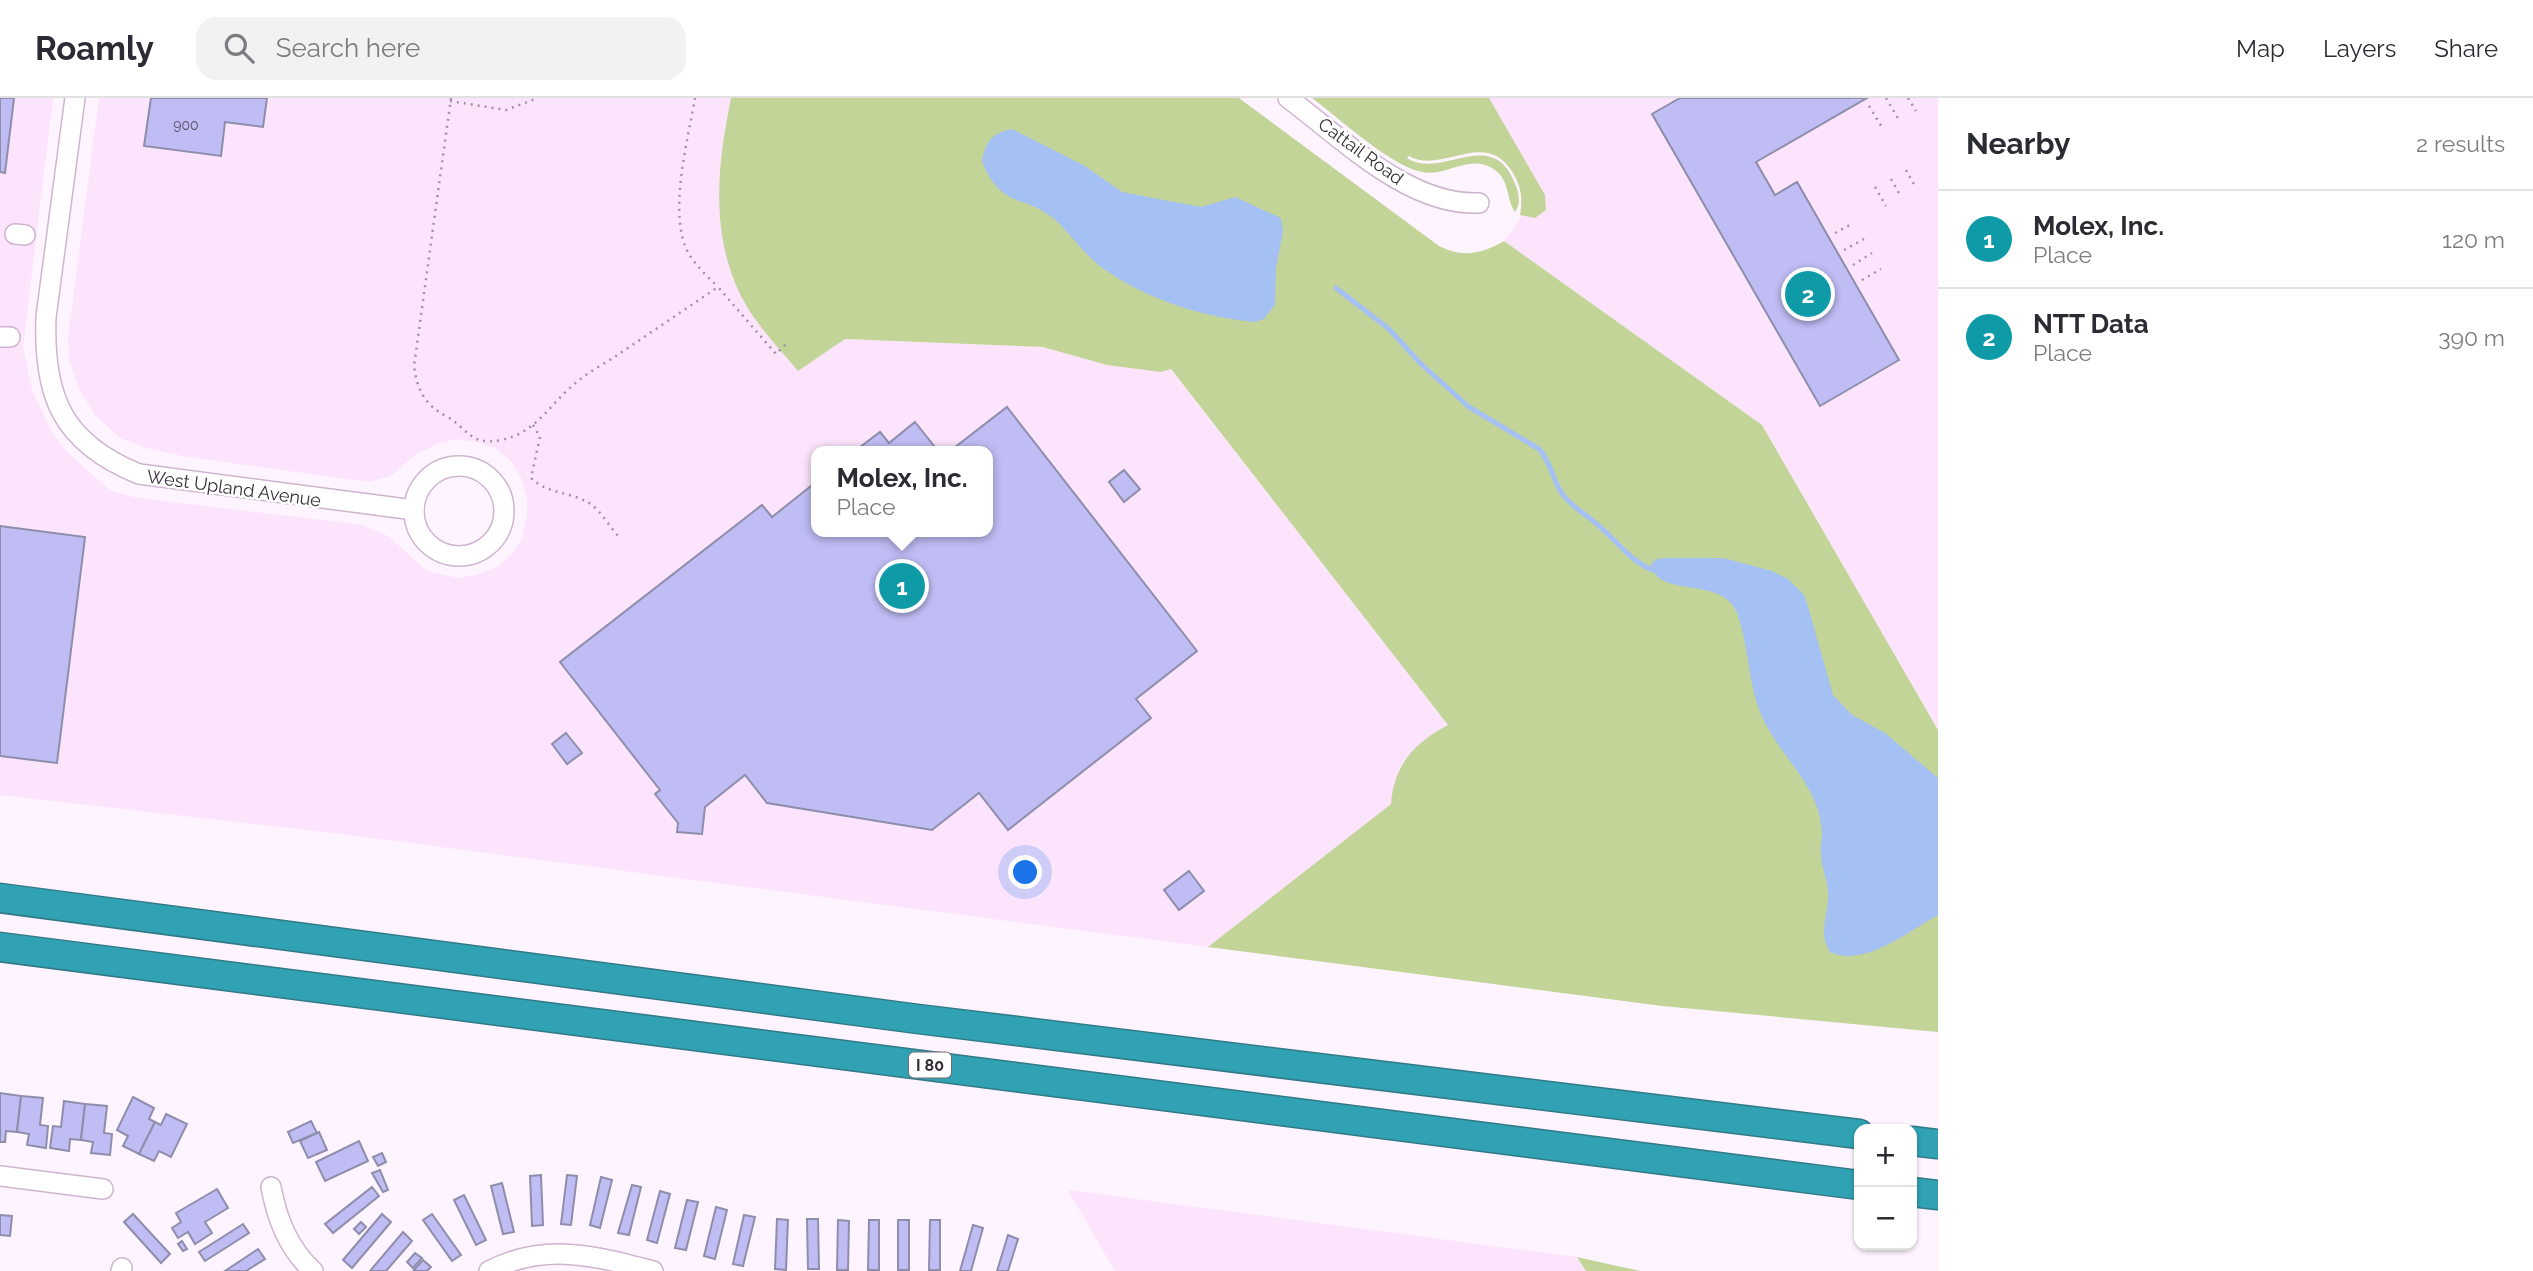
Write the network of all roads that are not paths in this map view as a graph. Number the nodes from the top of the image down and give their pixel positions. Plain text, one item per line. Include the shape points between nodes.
1 (75, 98) edge
2 (1288, 98) edge
3 (1479, 203) dead end
4 (414, 510) junction
5 (0, 898) edge
6 (0, 947) edge
7 (1854, 1133) edge
8 (1917, 1142) edge
9 (1938, 1144) edge
10 (0, 1176) edge
11 (1854, 1184) edge
12 (271, 1186) dead end
13 (103, 1189) dead end
14 (1917, 1193) edge
15 (1938, 1195) edge
16 (313, 1271) edge
17 (489, 1271) edge
18 (653, 1271) edge

1 - 4 street, West Upland Avenue via 45,352 50,387 76,433 115,464 139,474
2 - 3 street, Cattail Road via 1413,189 1440,200
4 - 4 street via 421,535 430,545 457,555 471,554 490,542 502,524 504,510 493,481 481,471 451,466 425,481
5 - 7 highway via 919,1019
6 - 11 highway, I 80
8 - 9 highway
10 - 13 street via 59,1188
12 - 16 street via 276,1214 289,1241
14 - 15 highway
17 - 18 street via 516,1259 552,1252 596,1256

